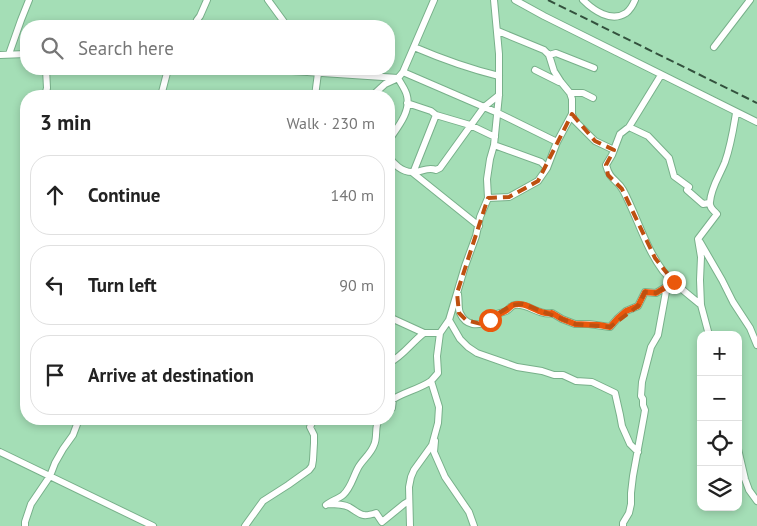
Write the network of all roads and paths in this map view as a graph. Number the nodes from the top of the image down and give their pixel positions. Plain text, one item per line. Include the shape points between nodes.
1 (30, 0) edge
2 (207, 0) edge
3 (268, 0) edge
4 (434, 0) edge
5 (494, 0) edge
6 (515, 0) edge
7 (583, 0) edge
8 (635, 0) edge
9 (750, 0) edge
10 (21, 20) edge
11 (197, 20) dead end
12 (283, 20) edge
13 (20, 23) edge
14 (498, 31) junction
15 (414, 47) junction
16 (714, 47) dead end
17 (9, 54) junction
18 (20, 54) edge
19 (0, 55) edge
20 (549, 55) junction
21 (594, 68) dead end
22 (535, 70) dead end
23 (403, 72) junction
24 (46, 75) edge
25 (166, 75) edge
26 (316, 75) edge
27 (363, 75) edge
28 (661, 75) junction
29 (499, 76) junction
30 (398, 78) junction
31 (560, 82) junction
32 (46, 90) edge
33 (163, 90) edge
34 (315, 90) edge
35 (378, 90) edge
36 (570, 93) junction
37 (499, 95) junction
38 (593, 98) dead end
39 (407, 103) junction
40 (484, 107) junction
41 (736, 112) junction
42 (498, 113) junction
43 (572, 114) junction
44 (436, 115) junction
45 (757, 122) edge
46 (470, 125) junction
47 (629, 127) junction
48 (395, 131) edge
49 (494, 137) junction
50 (557, 142) junction
51 (494, 144) junction
52 (614, 150) junction
53 (395, 164) edge
54 (547, 168) junction
55 (413, 172) junction
56 (488, 198) junction
57 (709, 203) junction
58 (479, 226) junction
59 (698, 239) junction
60 (674, 282) junction
61 (667, 286) junction
62 (457, 293) junction
63 (701, 304) junction
64 (395, 320) edge
65 (448, 320) junction
66 (708, 331) edge
67 (440, 332) junction
68 (424, 333) junction
69 (757, 345) edge
70 (395, 359) edge
71 (431, 381) junction
72 (395, 399) edge
73 (438, 423) junction
74 (76, 425) edge
75 (311, 425) edge
76 (376, 425) edge
77 (0, 452) edge
78 (638, 452) junction
79 (742, 466) edge
80 (50, 476) junction
81 (409, 501) junction
82 (757, 501) edge
83 (25, 526) edge
84 (153, 526) edge
85 (245, 526) edge
86 (410, 526) edge
87 (474, 526) edge
88 (623, 526) edge

1 - 10 street
2 - 11 street
3 - 12 street
4 - 15 street
5 - 14 street
6 - 28 street
7 - 8 street via 594,10 610,16 625,14
9 - 16 street
13 - 17 street
14 - 20 street
14 - 29 street
15 - 23 street
15 - 29 street via 470,69
17 - 18 street
17 - 19 street
20 - 21 street via 556,53
20 - 31 street
22 - 31 street
23 - 30 street
23 - 40 street
24 - 32 street
25 - 33 street
26 - 34 street
27 - 30 street
28 - 41 street
28 - 47 street
29 - 37 street
30 - 35 street
30 - 39 street via 408,97
31 - 36 street
36 - 38 street via 583,93
36 - 43 street
37 - 40 street
37 - 42 street
39 - 44 street
39 - 48 street
40 - 42 street
40 - 46 street
41 - 45 street
41 - 57 street via 732,139
42 - 49 street
42 - 50 street
43 - 50 street
43 - 52 street via 595,141
44 - 46 street
44 - 55 street
46 - 49 street
46 - 55 street via 440,168
47 - 52 street via 620,134
47 - 57 street via 648,136 669,158 674,176 689,187 687,190 697,200
49 - 51 street
50 - 54 street
51 - 54 street via 541,162
51 - 56 street via 487,179
52 - 60 street via 606,165 608,175 622,189 655,258
53 - 55 street via 404,171
54 - 56 street via 538,182 509,197
55 - 58 street
56 - 58 street
57 - 59 street via 717,214
58 - 62 street
59 - 63 street
59 - 69 street
60 - 61 street
60 - 63 street
61 - 62 street via 656,293 645,292 638,306 626,311 610,327 575,324 523,304 512,305 481,324 470,324 459,312
61 - 78 street via 658,335 651,347 642,382 645,410
62 - 65 street
63 - 66 street
64 - 68 street
65 - 67 street
65 - 78 street via 460,340 477,353 517,367 592,382 615,392 624,432
67 - 68 street
67 - 71 street via 438,373
68 - 70 street
71 - 72 street
71 - 73 street via 440,407
73 - 81 street via 432,445 411,477
73 - 87 street via 434,452
74 - 80 street
75 - 85 street via 314,435 312,466 263,500
76 - 81 street via 372,450 358,466 343,495 326,505 347,506 362,516 376,513 382,522
77 - 80 street
78 - 88 street via 631,504
79 - 82 street via 749,490
80 - 83 street via 31,504
80 - 84 street
81 - 86 street

